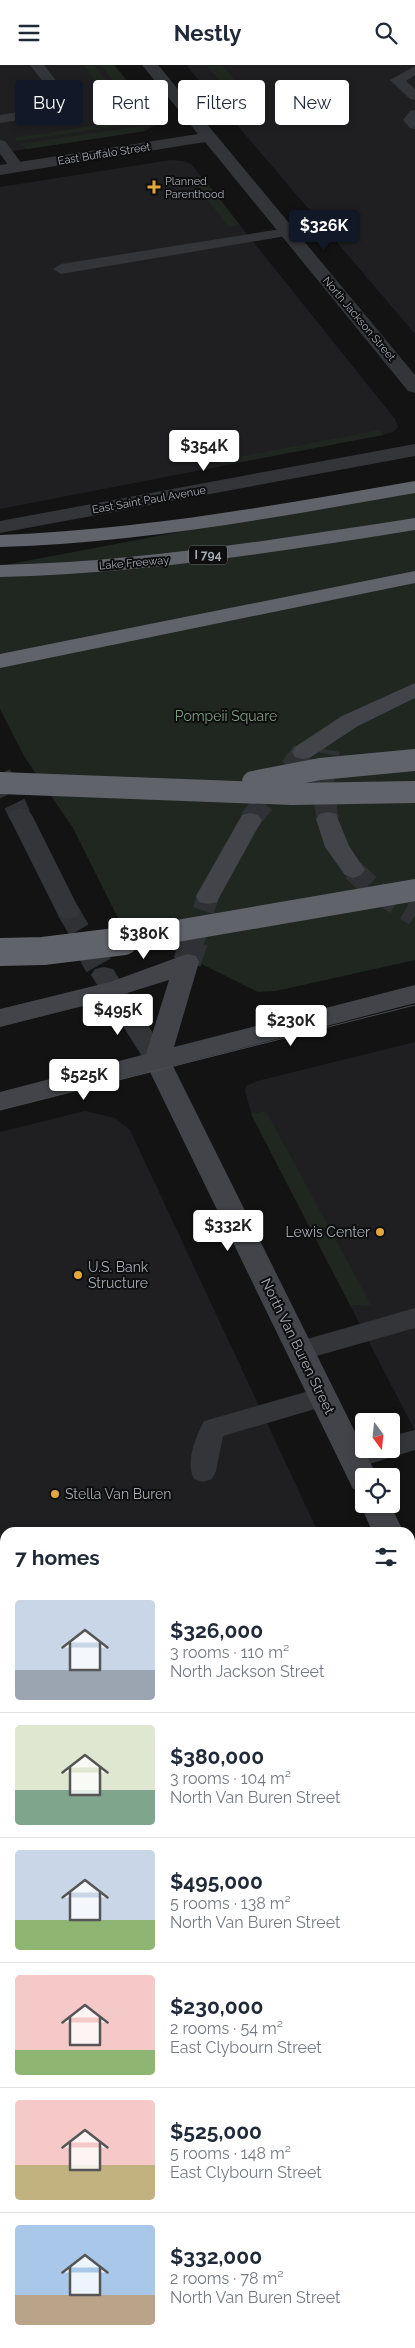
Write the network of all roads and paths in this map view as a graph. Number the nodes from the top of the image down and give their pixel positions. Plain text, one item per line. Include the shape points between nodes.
1 (37, 65) edge
2 (150, 65) edge
3 (414, 67) edge
4 (415, 97) edge
5 (415, 114) edge
6 (0, 119) edge
7 (415, 125) edge
8 (209, 137) junction
9 (0, 144) edge
10 (17, 167) junction
11 (0, 170) edge
12 (287, 232) junction
13 (61, 269) dead end
14 (415, 387) edge
15 (415, 450) edge
16 (415, 487) edge
17 (415, 524) edge
18 (0, 527) edge
19 (0, 541) edge
20 (0, 571) edge
21 (415, 577) edge
22 (0, 661) edge
23 (415, 690) edge
24 (350, 721) junction
25 (329, 750) tunnel mouth
26 (303, 752) tunnel mouth
27 (415, 760) edge
28 (0, 783) edge
29 (210, 791) junction
30 (415, 792) edge
31 (20, 815) tunnel mouth
32 (328, 819) tunnel mouth
33 (250, 820) tunnel mouth
34 (353, 870) tunnel mouth
35 (415, 890) edge
36 (208, 896) tunnel mouth
37 (68, 911) tunnel mouth
38 (0, 952) edge
39 (109, 983) junction
40 (415, 994) edge
41 (0, 1018) edge
42 (157, 1061) junction
43 (0, 1101) edge
44 (415, 1318) edge
45 (300, 1351) junction
46 (322, 1397) junction
47 (415, 1440) edge
48 (400, 1444) edge
49 (373, 1458) edge
50 (358, 1468) edge
51 (359, 1468) edge
52 (203, 1471) dead end
53 (379, 1513) edge
54 (386, 1527) edge

1 - 6 lane via 70,108
2 - 8 street, North Jackson Street
3 - 4 lane via 397,80
5 - 7 lane via 410,120
8 - 10 street, East Buffalo Street
8 - 12 street, North Jackson Street
9 - 10 lane
10 - 11 street, East Buffalo Street
12 - 13 lane
12 - 14 street, North Jackson Street
15 - 18 street, East Saint Paul Avenue
16 - 19 highway via 150,531
17 - 20 highway, Lake Freeway / I 794 via 200,557
21 - 22 highway
23 - 24 main road
24 - 25 main road
24 - 26 main road
27 - 29 highway, bridge via 320,769
28 - 29 highway, bridge
29 - 30 highway, bridge via 292,794
31 - 37 street
32 - 34 main road via 337,847
33 - 36 main road
35 - 38 highway, bridge via 133,940 43,951
39 - 41 main road
39 - 42 street, North Van Buren Street
39 - 42 main road via 151,979 187,962
40 - 42 main road
42 - 43 main road
42 - 45 main road, North Van Buren Street
44 - 45 lane
45 - 46 main road, North Van Buren Street
46 - 50 main road, North Van Buren Street
46 - 52 lane via 213,1428 207,1441
47 - 48 lane
49 - 51 lane
53 - 54 main road

